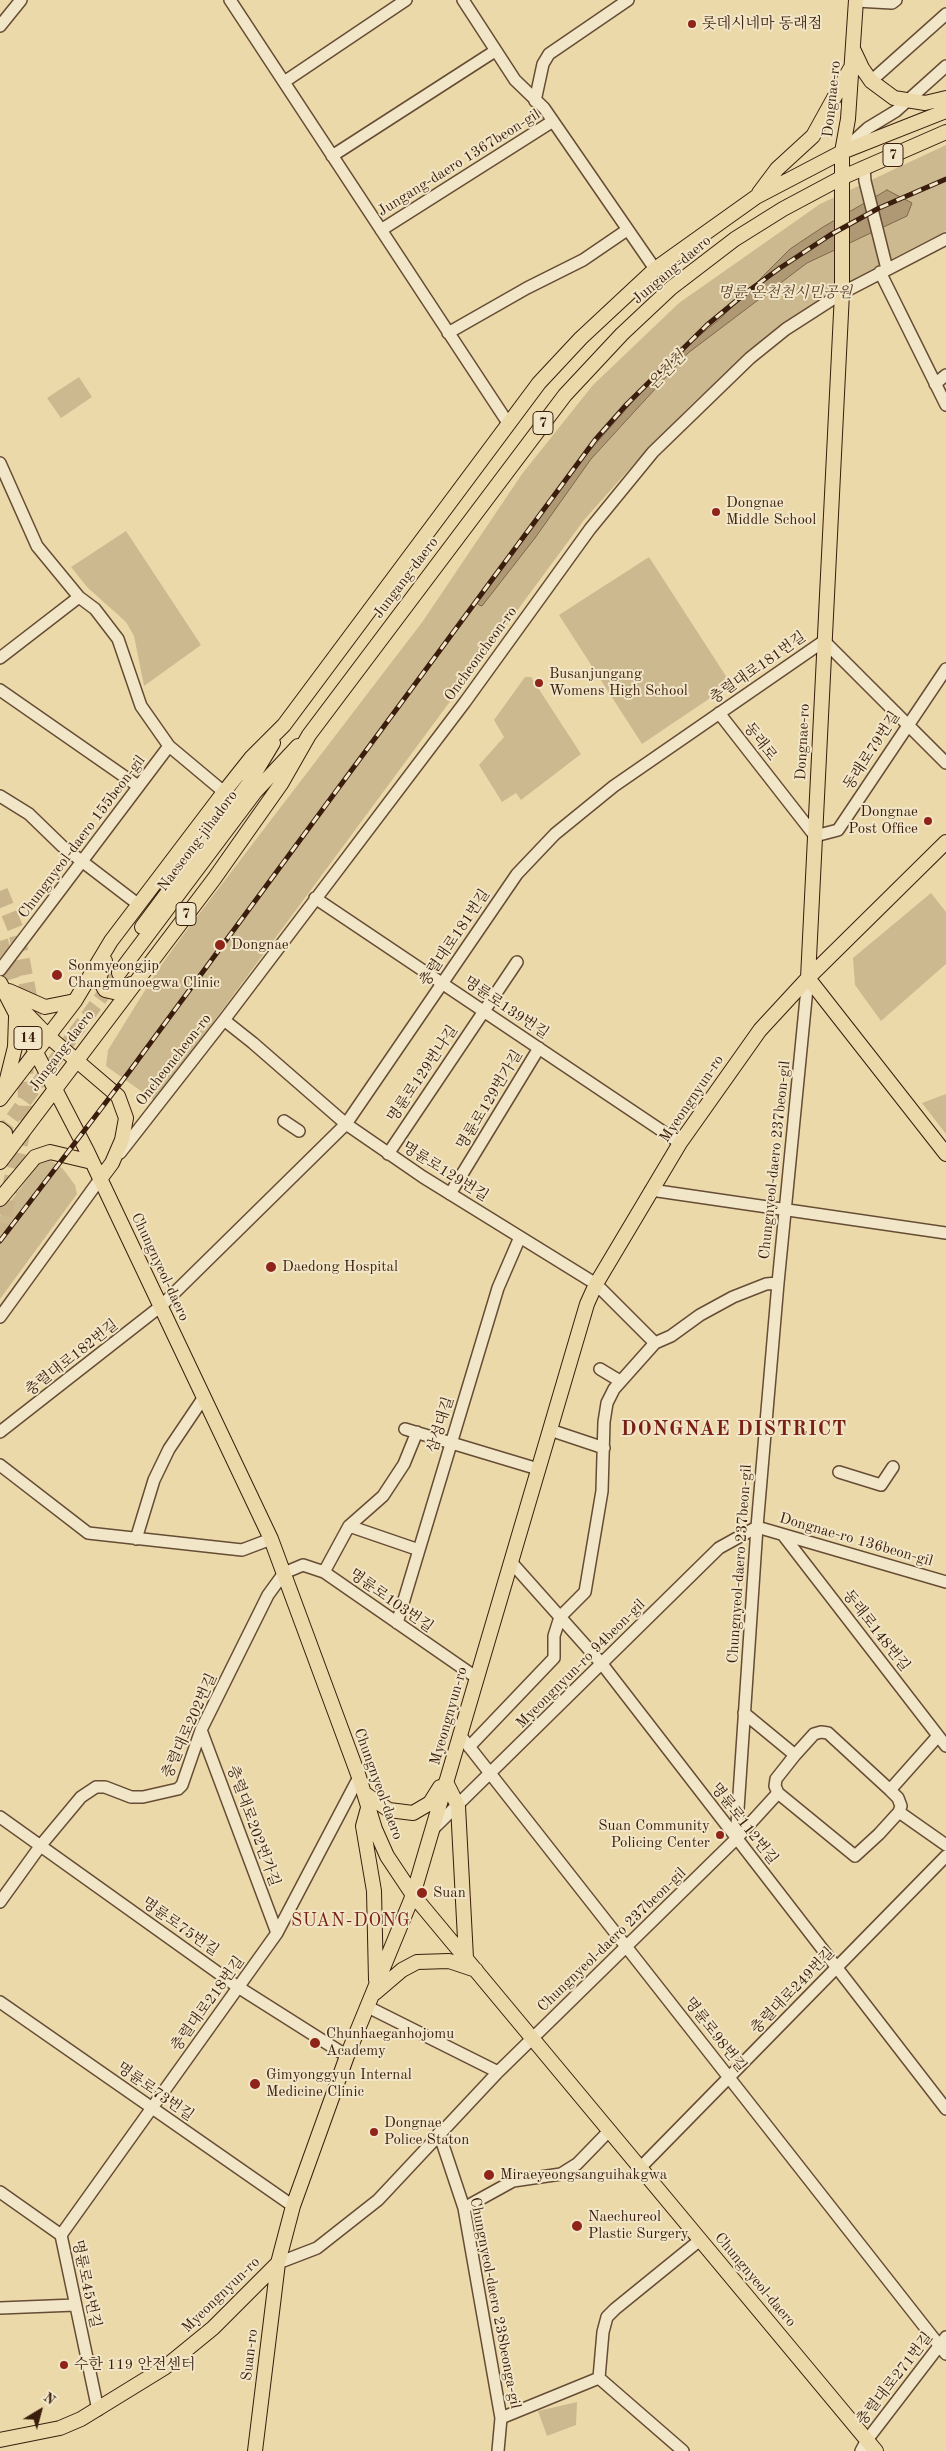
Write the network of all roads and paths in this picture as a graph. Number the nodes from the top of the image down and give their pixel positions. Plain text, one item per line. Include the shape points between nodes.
1 (22, 0) edge
2 (230, 0) edge
3 (406, 0) edge
4 (463, 0) edge
5 (628, 0) edge
6 (896, 0) edge
7 (856, 1) edge
8 (946, 14) edge
9 (0, 26) edge
10 (853, 50) junction
11 (495, 51) junction
12 (851, 66) junction
13 (946, 66) edge
14 (872, 81) junction
15 (284, 82) junction
16 (946, 98) edge
17 (535, 101) junction
18 (907, 102) junction
19 (946, 111) edge
20 (554, 121) junction
21 (946, 132) edge
22 (842, 152) junction
23 (332, 156) junction
24 (864, 167) junction
25 (841, 178) junction
26 (756, 197) junction
27 (381, 230) junction
28 (627, 230) junction
29 (946, 239) edge
30 (655, 269) junction
31 (883, 270) junction
32 (842, 289) junction
33 (448, 333) junction
34 (946, 374) edge
35 (935, 384) junction
36 (946, 405) edge
37 (508, 423) junction
38 (0, 463) edge
39 (79, 597) junction
40 (824, 641) junction
41 (0, 658) edge
42 (946, 669) edge
43 (0, 690) edge
44 (719, 713) junction
45 (907, 724) junction
46 (284, 725) junction
47 (309, 735) junction
48 (170, 746) junction
49 (946, 764) edge
50 (138, 786) junction
51 (251, 789) junction
52 (224, 792) junction
53 (0, 796) edge
54 (815, 836) junction
55 (946, 842) edge
56 (82, 862) junction
57 (315, 898) junction
58 (139, 905) junction
59 (111, 941) junction
60 (517, 962) dead end
61 (0, 970) edge
62 (116, 970) tunnel mouth
63 (808, 978) junction
64 (136, 980) junction
65 (442, 983) junction
66 (1, 985) edge
67 (75, 1001) junction
68 (483, 1011) junction
69 (16, 1014) junction
70 (224, 1020) junction
71 (49, 1037) junction
72 (539, 1048) junction
73 (36, 1053) junction
74 (76, 1060) junction
75 (54, 1088) junction
76 (0, 1099) edge
77 (284, 1121) dead end
78 (346, 1124) junction
79 (0, 1129) edge
80 (299, 1130) dead end
81 (680, 1143) junction
82 (388, 1154) junction
83 (946, 1154) edge
84 (2, 1158) edge
85 (112, 1164) junction
86 (95, 1169) junction
87 (651, 1190) junction
88 (450, 1194) junction
89 (0, 1200) edge
90 (785, 1210) junction
91 (946, 1233) edge
92 (520, 1237) junction
93 (778, 1283) junction
94 (596, 1284) junction
95 (161, 1306) junction
96 (0, 1317) edge
97 (655, 1343) junction
98 (600, 1369) dead end
99 (620, 1382) junction
100 (204, 1397) junction
101 (405, 1429) dead end
102 (550, 1430) junction
103 (0, 1432) edge
104 (416, 1432) junction
105 (451, 1443) junction
106 (604, 1448) junction
107 (893, 1466) dead end
108 (2, 1469) edge
109 (538, 1469) junction
110 (839, 1472) dead end
111 (349, 1526) junction
112 (757, 1527) junction
113 (783, 1535) junction
114 (136, 1539) junction
115 (271, 1539) junction
116 (419, 1550) junction
117 (511, 1562) junction
118 (324, 1572) junction
119 (284, 1573) junction
120 (946, 1582) edge
121 (560, 1617) junction
122 (397, 1623) junction
123 (602, 1664) junction
124 (476, 1678) junction
125 (744, 1713) junction
126 (201, 1730) junction
127 (460, 1735) junction
128 (938, 1736) junction
129 (946, 1746) edge
130 (469, 1747) junction
131 (795, 1755) junction
132 (491, 1774) junction
133 (359, 1777) junction
134 (448, 1778) junction
135 (890, 1790) junction
136 (778, 1793) junction
137 (366, 1800) junction
138 (458, 1806) junction
139 (899, 1812) junction
140 (0, 1817) edge
141 (432, 1830) junction
142 (736, 1839) junction
143 (41, 1845) junction
144 (946, 1845) edge
145 (946, 1856) edge
146 (413, 1895) junction
147 (0, 1902) edge
148 (277, 1933) junction
149 (626, 1947) junction
150 (466, 1958) junction
151 (836, 1968) junction
152 (476, 1970) junction
153 (238, 1987) junction
154 (372, 1996) junction
155 (0, 2002) edge
156 (532, 2038) junction
157 (347, 2056) junction
158 (498, 2072) junction
159 (729, 2077) junction
160 (152, 2108) junction
161 (946, 2110) edge
162 (609, 2131) junction
163 (439, 2133) junction
164 (640, 2168) junction
165 (0, 2192) edge
166 (294, 2206) junction
167 (464, 2208) junction
168 (60, 2235) junction
169 (700, 2240) junction
170 (278, 2263) junction
171 (75, 2305) junction
172 (0, 2308) edge
173 (944, 2346) edge
174 (599, 2378) junction
175 (98, 2410) junction
176 (501, 2418) junction
177 (0, 2440) edge
178 (864, 2445) edge
179 (255, 2451) edge
180 (498, 2451) edge
181 (683, 2451) edge
182 (876, 2451) edge

1 - 9 street
2 - 15 street, Jungang-daero 1367beon-gil
3 - 15 street
4 - 11 street
5 - 17 street via 549,54 543,64
6 - 7 street, Dongnae-ro via 892,3
7 - 10 main road, Dongnae-ro
8 - 14 street
10 - 12 main road, Dongnae-ro
10 - 14 main road
11 - 17 street
11 - 23 street
12 - 22 main road, Dongnae-ro via 848,119
12 - 26 main road via 813,136 777,169
13 - 18 street
14 - 18 main road via 894,98
15 - 23 street, Jungang-daero 1367beon-gil
16 - 18 main road via 925,103
17 - 20 street
18 - 22 street via 868,128
19 - 22 main road, Jungang-daero / 7
20 - 27 street, Jungang-daero 1367beon-gil
20 - 28 street
21 - 24 main road, Jungang-daero / 7
22 - 25 main road, Dongnae-ro
22 - 26 main road, Jungang-daero
23 - 27 street, Jungang-daero 1367beon-gil
24 - 25 main road, Jungang-daero / 7
24 - 31 street via 884,257
25 - 32 main road, Dongnae-ro
25 - 47 main road, Jungang-daero / 7 via 783,209 735,240 671,288 622,334 565,395 532,437
26 - 30 main road, Jungang-daero
27 - 33 street, Jungang-daero 1367beon-gil
28 - 30 street
28 - 33 street via 583,260
29 - 31 street, Oncheoncheon-ro
30 - 37 main road, Jungang-daero via 538,383
31 - 32 street, Oncheoncheon-ro
31 - 35 street
32 - 40 main road, Dongnae-ro
32 - 57 street, Oncheoncheon-ro via 750,358 653,452 590,528 465,702
33 - 37 street, Jungang-daero 1367beon-gil
34 - 35 street
35 - 36 street
37 - 46 main road, Jungang-daero
38 - 39 street via 37,546
39 - 41 street
39 - 48 street via 95,609 118,639 141,706
40 - 44 street, 충렬대로181번길
40 - 45 street
40 - 54 main road, Dongnae-ro
42 - 45 street, 동래로79번길
43 - 50 street
44 - 54 street, 동래로
44 - 65 street, 충렬대로181번길 via 614,786 536,852 517,874
45 - 49 street
45 - 54 street, 동래로79번길 via 838,830
46 - 51 main road, Naeseong-jihadoro
46 - 52 main road, Jungang-daero via 251,758
47 - 51 main road, Naeseong-jihadoro
47 - 64 main road, Jungang-daero / 7 via 281,784 214,879
48 - 50 street, Chungnyeol-daero 155beon-gil
48 - 52 street
50 - 56 street, Chungnyeol-daero 155beon-gil
51 - 62 main road, Naeseong-jihadoro / 7
52 - 58 main road, Jungang-daero
53 - 56 street via 29,814
54 - 63 main road, Dongnae-ro
55 - 63 main road, Myeongnyun-ro
56 - 58 street
56 - 61 street, Chungnyeol-daero 155beon-gil
57 - 65 street, 명륜로139번길
57 - 70 street, Oncheoncheon-ro
58 - 59 main road, Jungang-daero
59 - 64 main road via 99,979 102,986 111,993 118,993
59 - 67 main road, Jungang-daero
60 - 68 street, 명륜로129번나길
63 - 81 main road, Myeongnyun-ro via 760,1030
63 - 83 main road
63 - 90 street, Chungnyeol-daero 237beon-gil
64 - 74 main road, Jungang-daero / 7
65 - 68 street, 명륜로139번길
65 - 78 street, 충렬대로181번길
66 - 67 main road via 45,1007
66 - 69 main road, Chungnyeol-daero / 14
66 - 71 main road
67 - 71 main road, Jungang-daero
68 - 72 street, 명륜로139번길
68 - 82 street, 명륜로129번나길
69 - 73 main road, Chungnyeol-daero / 14
69 - 76 main road via 11,1070
70 - 78 street, 명륜로129번길
70 - 85 street, Oncheoncheon-ro
71 - 73 main road, Jungang-daero
71 - 74 main road
72 - 81 street, 명륜로139번길
72 - 88 street, 명륜로129번가길
73 - 75 main road, Chungnyeol-daero / 14
73 - 76 main road, Jungang-daero
74 - 75 main road, Jungang-daero / 7
74 - 85 main road via 118,1096 126,1118
75 - 84 main road, Jungang-daero
75 - 86 main road, Chungnyeol-daero
77 - 80 street
78 - 82 street, 명륜로129번길
78 - 95 street, 충렬대로181번길
79 - 84 main road via 5,1133
81 - 87 main road, Myeongnyun-ro
82 - 88 street, 명륜로129번길
85 - 86 main road
86 - 89 main road via 50,1152 35,1157
86 - 95 main road, Chungnyeol-daero
86 - 96 street
87 - 90 street
87 - 94 main road, Myeongnyun-ro
88 - 92 street, 명륜로129번길
90 - 91 street
90 - 93 street, Chungnyeol-daero 237beon-gil
92 - 94 street, 명륜로129번길
92 - 105 street, 삼성대길 via 498,1288
93 - 97 street via 766,1284 733,1297 700,1315 672,1336
93 - 112 street, Chungnyeol-daero 237beon-gil
94 - 97 street, 명륜로129번길
94 - 102 main road, Myeongnyun-ro via 587,1304
95 - 100 main road, Chungnyeol-daero
95 - 103 street, 충렬대로182번길
97 - 99 street
98 - 99 street
99 - 106 street via 607,1403
100 - 114 street via 169,1449 154,1480
100 - 115 main road, Chungnyeol-daero
101 - 104 street
102 - 106 street
102 - 109 main road, Myeongnyun-ro
104 - 105 street
104 - 111 street via 404,1464 383,1496
105 - 109 street
105 - 116 street, 삼성대길
106 - 121 street via 602,1491 585,1592
107 - 110 street via 881,1485
108 - 114 street via 88,1532
109 - 117 main road, Myeongnyun-ro
111 - 116 street
111 - 118 street
112 - 113 street, Dongnae-ro 136beon-gil
112 - 123 street, Myeongnyun-ro 94beon-gil via 719,1548
112 - 125 street, Chungnyeol-daero 237beon-gil
113 - 120 street, Dongnae-ro 136beon-gil
113 - 128 street, 동래로148번길
114 - 115 street via 242,1550
115 - 119 main road, Chungnyeol-daero
116 - 122 street, 삼성대길
117 - 121 street, 명륜로112번길
117 - 124 main road, Myeongnyun-ro
118 - 119 street, 명륜로103번길 via 303,1565
118 - 122 street, 명륜로103번길
119 - 126 street, 충렬대로202번길 via 268,1596
119 - 133 main road, Chungnyeol-daero
121 - 123 street, 명륜로112번길
121 - 130 street via 554,1636 554,1658
122 - 124 street, 명륜로103번길
123 - 132 street, Myeongnyun-ro 94beon-gil
123 - 142 street, 명륜로112번길
124 - 127 main road, Myeongnyun-ro
125 - 131 street
125 - 142 street, Chungnyeol-daero 237beon-gil
126 - 143 street, 충렬대로202번길 via 178,1789 131,1797 96,1787 81,1797
126 - 148 street, 충렬대로202번가길
127 - 130 street, 명륜로98번길
127 - 134 main road, Myeongnyun-ro
128 - 129 street, 동래로148번길
128 - 135 street
130 - 132 street, 명륜로98번길
131 - 135 street via 814,1734 828,1733
131 - 136 street via 776,1779
132 - 138 street, Myeongnyun-ro 94beon-gil
132 - 149 street, 명륜로98번길
133 - 137 main road, Chungnyeol-daero
133 - 148 street, 충렬대로218번길
134 - 137 main road via 430,1803 413,1813 389,1810
134 - 138 main road
134 - 141 main road, Myeongnyun-ro
135 - 139 street via 898,1798
136 - 139 street via 855,1856
136 - 142 street
137 - 146 main road, Chungnyeol-daero via 374,1829 387,1856
137 - 154 main road via 364,1826 374,1891
138 - 141 street, Myeongnyun-ro 94beon-gil
138 - 150 main road
139 - 144 street
140 - 143 street, 명륜로75번길
141 - 146 main road, Myeongnyun-ro
142 - 149 street, Chungnyeol-daero 237beon-gil
142 - 151 street, 명륜로112번길
143 - 147 street, 충렬대로202번길
143 - 153 street, 명륜로75번길
145 - 151 street, 충렬대로249번길
146 - 150 main road, Chungnyeol-daero
146 - 154 main road, Myeongnyun-ro
148 - 153 street, 충렬대로218번길
149 - 156 street, Chungnyeol-daero 237beon-gil
149 - 159 street, 명륜로98번길
150 - 152 main road, Chungnyeol-daero
151 - 159 street, 충렬대로249번길
151 - 161 street, 명륜로112번길
152 - 154 main road via 449,1961 416,1962
152 - 156 main road, Chungnyeol-daero
153 - 157 street, 명륜로75번길
153 - 160 street, 충렬대로218번길
154 - 157 main road, Myeongnyun-ro
154 - 158 street
155 - 160 street, 명륜로73번길
156 - 158 street, Chungnyeol-daero 237beon-gil
156 - 162 main road, Chungnyeol-daero
157 - 166 main road, Myeongnyun-ro
158 - 163 street, Chungnyeol-daero 237beon-gil
159 - 164 street, 충렬대로249번길
159 - 173 street, 명륜로98번길
160 - 166 street, 명륜로73번길
160 - 168 street, 충렬대로218번길
162 - 164 main road, Chungnyeol-daero
162 - 167 street via 577,2164 561,2174 513,2181
163 - 167 street, Chungnyeol-daero 238beonga-gil
163 - 170 street, Chungnyeol-daero 237beon-gil via 378,2200 351,2222 317,2248
164 - 169 main road, Chungnyeol-daero
165 - 168 street, 명륜로45번길
166 - 170 main road, Myeongnyun-ro
167 - 176 street, Chungnyeol-daero 238beonga-gil
168 - 171 street, 명륜로45번길
169 - 174 street via 607,2317
169 - 178 main road, Chungnyeol-daero
170 - 175 main road, Myeongnyun-ro via 187,2350
170 - 179 main road, Suan-ro
171 - 172 street
171 - 175 street, 명륜로45번길
173 - 178 street, 충렬대로271번길
174 - 176 street
174 - 181 street
175 - 177 main road, Myeongnyun-ro via 60,2428
176 - 180 street, Chungnyeol-daero 238beonga-gil
178 - 182 main road, Chungnyeol-daero

